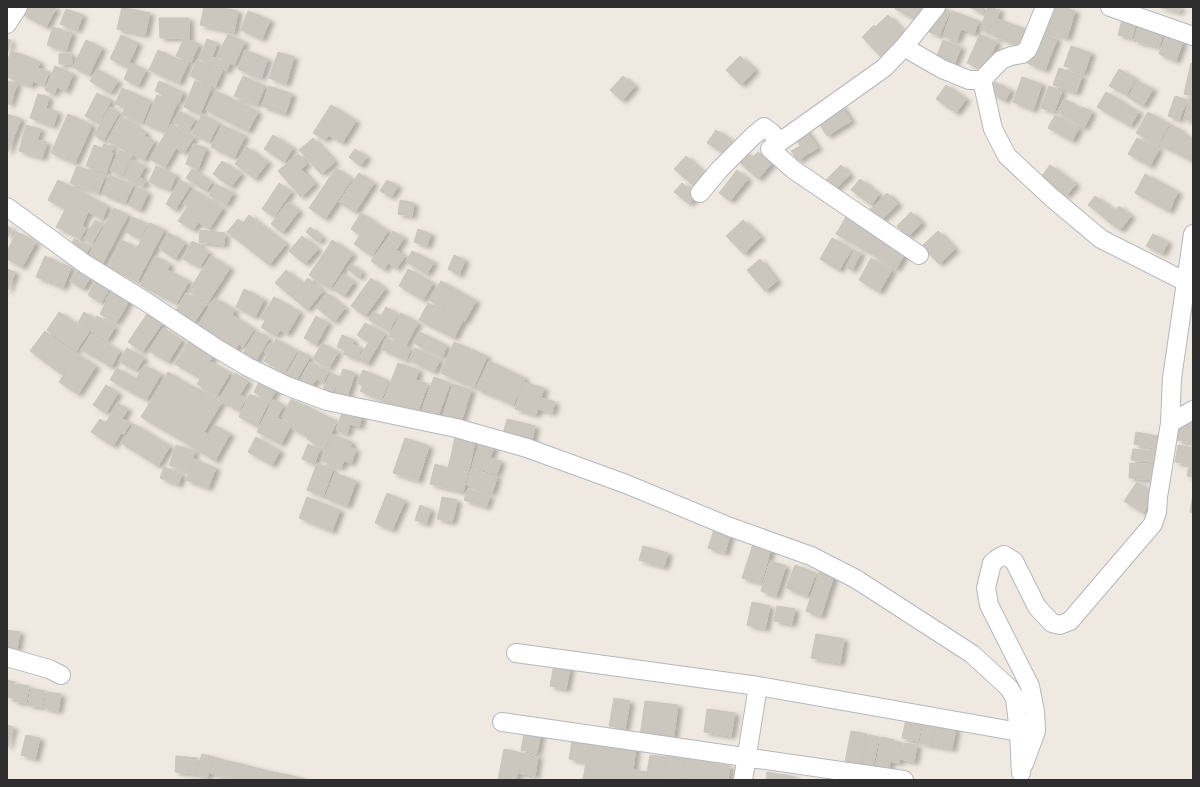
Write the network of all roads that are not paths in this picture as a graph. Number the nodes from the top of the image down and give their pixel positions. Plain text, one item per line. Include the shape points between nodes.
1 (18, 7) edge
2 (936, 7) edge
3 (1044, 7) edge
4 (1110, 7) edge
5 (7, 24) edge
6 (1193, 36) edge
7 (904, 47) junction
8 (982, 80) junction
9 (779, 142) junction
10 (700, 193) dead end
11 (7, 207) edge
12 (1193, 234) edge
13 (920, 255) dead end
14 (1186, 282) junction
15 (1193, 410) edge
16 (1170, 423) junction
17 (516, 653) dead end
18 (7, 658) edge
19 (61, 675) dead end
20 (758, 686) junction
21 (502, 722) dead end
22 (1019, 732) junction
23 (746, 757) junction
24 (1020, 777) edge
25 (743, 780) edge
26 (904, 780) edge

1 - 5 street
2 - 7 street
3 - 8 street via 1028,49 1022,54 1002,60
4 - 6 street
7 - 8 street via 949,72 969,80
7 - 9 street via 884,68
8 - 14 street via 993,129 1007,156 1101,239
9 - 10 street via 764,127 719,170
9 - 13 street via 770,149 794,170
11 - 22 street via 86,264 216,348 287,386 327,401 456,428 527,448 626,484 730,528 811,556 856,579 972,654 1009,688 1015,698
12 - 14 street
14 - 16 street via 1172,378
15 - 16 street
16 - 24 street via 1153,524 1070,621 1060,625 1052,623 1037,607 1009,557 1004,555 992,563 986,588 989,605 1030,686 1035,712 1036,730
17 - 20 street
18 - 19 street via 49,669
20 - 22 street
20 - 23 street
21 - 23 street
22 - 24 street
23 - 25 street
23 - 26 street

